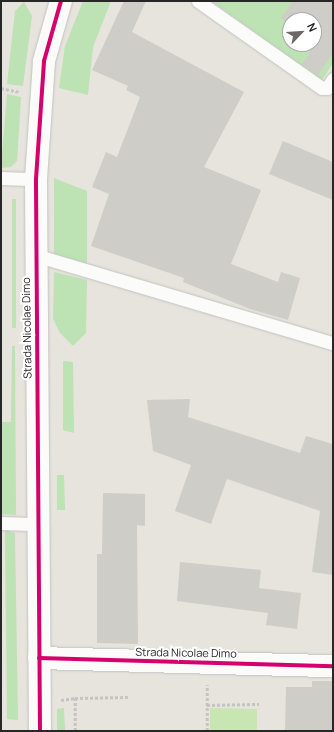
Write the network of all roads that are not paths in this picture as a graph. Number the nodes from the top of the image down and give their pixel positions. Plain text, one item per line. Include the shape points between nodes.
1 (60, 1) edge
2 (198, 1) edge
3 (333, 79) edge
4 (1, 178) edge
5 (36, 179) junction
6 (35, 255) junction
7 (333, 342) edge
8 (1, 523) edge
9 (38, 524) junction
10 (39, 658) junction
11 (333, 666) edge
12 (40, 731) edge

1 - 5 street, Strada Nicolae Dimo via 41,83
2 - 3 lane via 322,88 327,88
4 - 5 lane
5 - 6 street, Strada Nicolae Dimo
6 - 7 lane
6 - 9 street, Strada Nicolae Dimo
8 - 9 lane
9 - 10 street, Strada Nicolae Dimo
10 - 11 street, Strada Nicolae Dimo
10 - 12 street, Strada Nicolae Dimo

